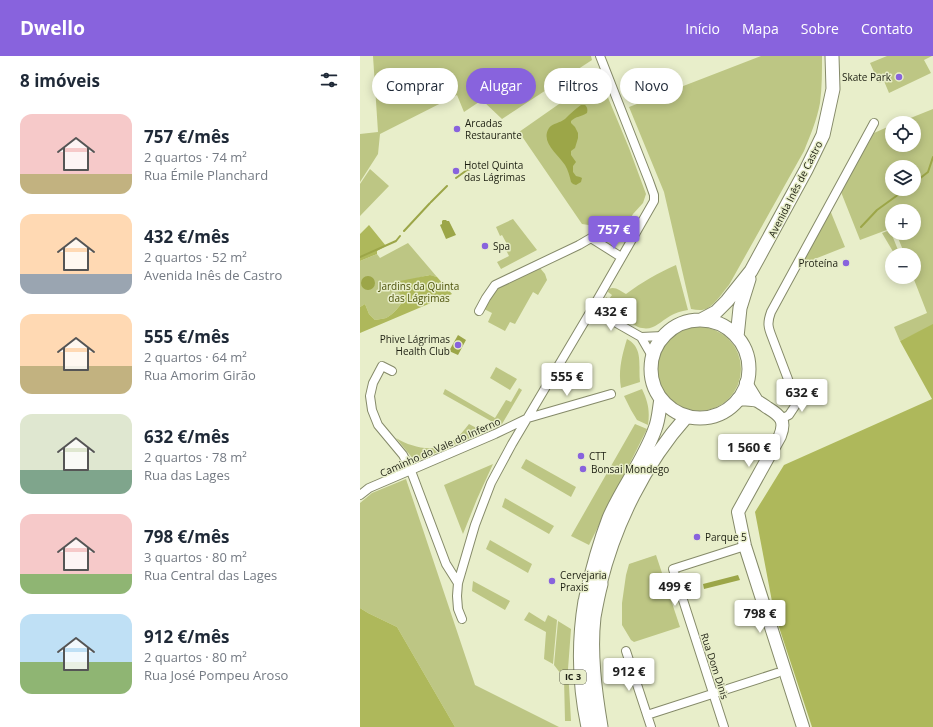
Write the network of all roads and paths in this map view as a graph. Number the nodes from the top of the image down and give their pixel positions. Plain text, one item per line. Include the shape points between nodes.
1 (600, 56) edge
2 (832, 56) edge
3 (874, 123) dead end
4 (621, 257) junction
5 (751, 271) junction
6 (592, 309) junction
7 (479, 311) dead end
8 (701, 320) junction
9 (663, 336) junction
10 (641, 337) junction
11 (737, 337) junction
12 (652, 356) junction
13 (392, 371) dead end
14 (746, 383) junction
15 (611, 394) dead end
16 (661, 399) junction
17 (738, 399) junction
18 (757, 401) junction
19 (687, 416) junction
20 (528, 418) junction
21 (782, 419) junction
22 (411, 471) junction
23 (360, 495) edge
24 (745, 546) junction
25 (458, 583) junction
26 (600, 584) junction
27 (586, 597) joint
28 (462, 618) dead end
29 (582, 628) junction
30 (626, 651) dead end
31 (777, 673) dead end
32 (713, 693) junction
33 (647, 715) junction
34 (801, 726) edge
35 (578, 727) edge
36 (588, 727) edge
37 (600, 727) edge
38 (611, 727) edge
39 (651, 727) edge
40 (724, 727) edge

1 - 4 street via 654,196 654,201
2 - 5 main road, Avenida Inês de Castro via 833,89 823,135
3 - 21 street via 768,320 768,327 797,402 789,415
4 - 6 street
4 - 7 street via 591,238 495,285
5 - 8 main road, Avenida Inês de Castro via 716,312
5 - 11 main road, Avenida Inês de Castro via 740,308
6 - 10 street
6 - 20 street
8 - 9 main road via 676,326
8 - 11 main road via 721,325
9 - 10 street
9 - 12 main road
10 - 12 street
11 - 14 main road via 748,364
12 - 16 main road via 651,373
13 - 22 street via 382,366 373,382 370,396 372,410 378,425 403,455
14 - 17 main road
14 - 18 main road
15 - 20 street, Caminho do Vale do Inferno
16 - 19 main road via 672,410
16 - 27 main road via 655,430 619,499 600,544
17 - 18 main road
17 - 19 main road via 730,407 711,416
18 - 21 main road
19 - 26 main road via 655,457 629,504 611,547
20 - 22 street, Caminho do Vale do Inferno
20 - 25 street via 491,483 475,525
21 - 24 main road via 783,428 780,436 738,512
22 - 23 street, Caminho do Vale do Inferno via 370,488
22 - 25 street via 446,564
24 - 32 street, Rua Dom Dinis via 673,569
24 - 34 main road
25 - 28 street via 458,609
26 - 37 highway, IC 3 via 593,618 592,646
26 - 38 highway via 602,668
27 - 29 highway
29 - 35 highway, IC 3 via 573,669
29 - 36 highway, IC 3 via 581,669
30 - 33 street
31 - 32 street
32 - 33 street
32 - 40 street, Rua Dom Dinis
33 - 39 street

